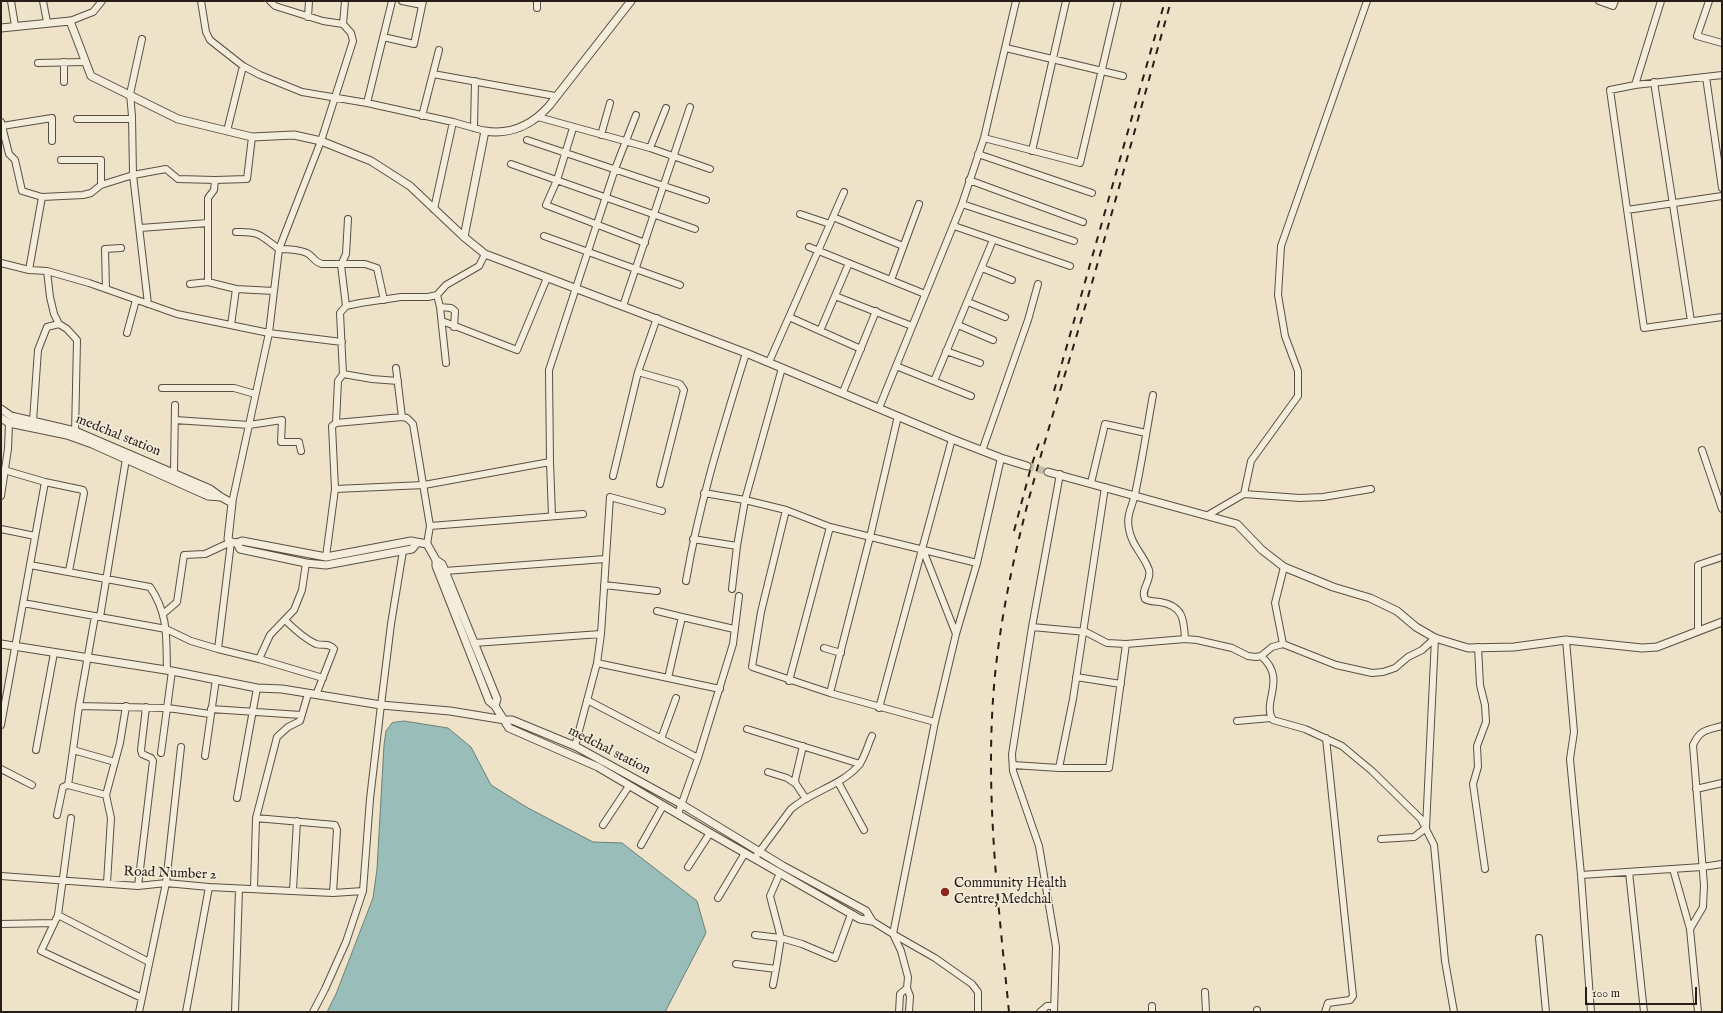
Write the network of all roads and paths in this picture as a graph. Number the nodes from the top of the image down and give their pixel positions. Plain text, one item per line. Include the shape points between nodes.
1 (11, 1) edge
2 (43, 1) edge
3 (102, 1) edge
4 (201, 1) edge
5 (270, 1) edge
6 (309, 1) edge
7 (345, 1) edge
8 (392, 1) edge
9 (402, 1) edge
10 (631, 1) edge
11 (1016, 1) edge
12 (1066, 1) edge
13 (1118, 1) edge
14 (1368, 1) edge
15 (1599, 1) edge
16 (1615, 1) edge
17 (1661, 1) edge
18 (1709, 1) edge
19 (423, 3) edge
20 (308, 17) junction
21 (70, 21) junction
22 (47, 22) junction
23 (343, 24) junction
24 (15, 26) junction
25 (1, 28) edge
26 (383, 38) junction
27 (142, 39) dead end
28 (1722, 43) edge
29 (1006, 48) junction
30 (439, 50) dead end
31 (1053, 59) junction
32 (64, 62) junction
33 (85, 62) junction
34 (38, 63) dead end
35 (244, 66) junction
36 (1102, 71) junction
37 (433, 74) junction
38 (1722, 75) edge
39 (1124, 76) dead end
40 (1706, 76) junction
41 (475, 81) junction
42 (64, 82) dead end
43 (1654, 82) junction
44 (1635, 84) junction
45 (130, 94) junction
46 (555, 96) junction
47 (336, 99) junction
48 (367, 103) junction
49 (610, 103) dead end
50 (690, 107) dead end
51 (666, 108) dead end
52 (636, 115) dead end
53 (422, 116) junction
54 (538, 117) junction
55 (77, 119) dead end
56 (132, 119) junction
57 (453, 122) junction
58 (2, 124) edge
59 (474, 128) junction
60 (573, 128) junction
61 (227, 131) junction
62 (485, 131) junction
63 (601, 135) junction
64 (252, 137) junction
65 (984, 138) junction
66 (527, 140) dead end
67 (52, 141) dead end
68 (321, 141) junction
69 (625, 141) junction
70 (650, 148) junction
71 (1032, 151) junction
72 (566, 153) junction
73 (978, 154) junction
74 (673, 156) junction
75 (61, 160) dead end
76 (511, 164) dead end
77 (615, 169) junction
78 (710, 169) dead end
79 (133, 175) junction
80 (215, 180) junction
81 (557, 180) junction
82 (969, 180) junction
83 (101, 185) junction
84 (663, 186) junction
85 (1722, 188) edge
86 (844, 192) dead end
87 (1092, 193) dead end
88 (1722, 196) edge
89 (42, 197) junction
90 (606, 197) junction
91 (706, 200) dead end
92 (919, 204) dead end
93 (962, 204) junction
94 (1673, 204) junction
95 (434, 209) junction
96 (1627, 210) junction
97 (800, 214) dead end
98 (655, 215) junction
99 (833, 217) junction
100 (348, 219) dead end
101 (1083, 222) dead end
102 (208, 223) junction
103 (830, 224) junction
104 (597, 225) junction
105 (954, 226) junction
106 (140, 228) junction
107 (695, 229) dead end
108 (236, 232) dead end
109 (544, 236) dead end
110 (464, 237) junction
111 (993, 240) junction
112 (1074, 241) dead end
113 (645, 243) junction
114 (903, 246) junction
115 (809, 247) dead end
116 (121, 248) dead end
117 (279, 249) junction
118 (818, 251) junction
119 (589, 252) junction
120 (485, 254) junction
121 (1, 263) edge
122 (849, 263) junction
123 (341, 265) junction
124 (1070, 266) dead end
125 (982, 268) junction
126 (636, 269) junction
127 (29, 270) junction
128 (47, 272) junction
129 (547, 278) junction
130 (891, 280) junction
131 (1012, 280) dead end
132 (208, 282) junction
133 (190, 284) dead end
134 (1038, 284) dead end
135 (680, 285) dead end
136 (106, 289) junction
137 (236, 289) junction
138 (575, 289) junction
139 (274, 291) junction
140 (925, 294) junction
141 (436, 295) junction
142 (835, 296) junction
143 (136, 300) junction
144 (384, 300) junction
145 (968, 302) junction
146 (148, 304) junction
147 (346, 306) junction
148 (623, 306) junction
149 (440, 307) junction
150 (876, 311) junction
151 (789, 317) junction
152 (1004, 317) dead end
153 (1722, 317) edge
154 (657, 318) junction
155 (442, 321) junction
156 (1691, 322) junction
157 (59, 324) junction
158 (231, 325) junction
159 (958, 325) junction
160 (912, 326) junction
161 (454, 327) junction
162 (820, 331) junction
163 (127, 333) dead end
164 (269, 333) junction
165 (993, 340) dead end
166 (342, 342) junction
167 (861, 349) junction
168 (946, 351) junction
169 (746, 353) junction
170 (769, 362) junction
171 (446, 363) dead end
172 (980, 363) dead end
173 (896, 366) junction
174 (396, 368) dead end
175 (782, 368) junction
176 (638, 372) junction
177 (343, 374) junction
178 (398, 381) junction
179 (934, 381) junction
180 (162, 388) dead end
181 (842, 392) junction
182 (256, 394) junction
183 (1153, 395) dead end
184 (971, 396) dead end
185 (175, 405) dead end
186 (879, 408) junction
187 (1, 409) edge
188 (898, 416) junction
189 (402, 417) junction
190 (1, 418) edge
191 (175, 420) junction
192 (33, 421) junction
193 (9, 423) junction
194 (336, 423) junction
195 (249, 425) junction
196 (1146, 433) junction
197 (75, 435) junction
198 (952, 439) junction
199 (4, 448) edge
200 (1702, 450) dead end
201 (300, 451) dead end
202 (982, 451) junction
203 (1001, 458) junction
204 (126, 459) junction
205 (550, 462) junction
206 (1027, 466) tunnel mouth
207 (4, 470) junction
208 (1048, 472) tunnel mouth
209 (174, 473) junction
210 (1060, 474) junction
211 (613, 476) dead end
212 (45, 482) junction
213 (1091, 483) junction
214 (2, 484) edge
215 (424, 484) junction
216 (660, 484) dead end
217 (1105, 487) junction
218 (335, 489) junction
219 (1371, 489) dead end
220 (704, 493) junction
221 (1244, 494) junction
222 (1, 496) edge
223 (1134, 496) junction
224 (221, 497) junction
225 (745, 500) junction
226 (232, 502) junction
227 (1722, 508) edge
228 (786, 510) junction
229 (662, 511) dead end
230 (583, 514) dead end
231 (1208, 515) junction
232 (552, 516) junction
233 (430, 526) junction
234 (830, 527) junction
235 (1, 529) edge
236 (35, 536) junction
237 (870, 537) junction
238 (693, 539) junction
239 (234, 542) junction
240 (417, 543) junction
241 (427, 544) junction
242 (737, 546) junction
243 (923, 550) junction
244 (403, 551) junction
245 (326, 557) junction
246 (1722, 557) edge
247 (605, 559) junction
248 (436, 560) junction
249 (306, 563) junction
250 (977, 563) junction
251 (30, 565) junction
252 (1284, 567) junction
253 (445, 571) junction
254 (69, 572) junction
255 (107, 578) junction
256 (686, 581) dead end
257 (604, 585) junction
258 (732, 589) dead end
259 (657, 591) dead end
260 (739, 596) dead end
261 (23, 603) junction
262 (657, 611) dead end
263 (163, 614) junction
264 (98, 617) junction
265 (682, 617) junction
266 (285, 620) junction
267 (1722, 622) edge
268 (1032, 628) junction
269 (166, 629) junction
270 (734, 629) junction
271 (1698, 631) junction
272 (1082, 632) junction
273 (601, 634) junction
274 (956, 634) junction
275 (1434, 638) junction
276 (1185, 639) junction
277 (1566, 640) junction
278 (474, 643) junction
279 (1, 644) edge
280 (1126, 644) junction
281 (1283, 644) junction
282 (15, 647) junction
283 (1478, 647) junction
284 (824, 648) dead end
285 (218, 649) junction
286 (54, 653) junction
287 (841, 653) junction
288 (1261, 656) junction
289 (88, 658) junction
290 (259, 659) junction
291 (597, 663) junction
292 (169, 671) junction
293 (1076, 677) junction
294 (323, 678) junction
295 (668, 678) junction
296 (216, 679) junction
297 (789, 681) junction
298 (1121, 684) junction
299 (257, 688) junction
300 (720, 689) junction
301 (830, 693) junction
302 (308, 694) junction
303 (316, 695) junction
304 (676, 698) dead end
305 (587, 700) junction
306 (381, 705) junction
307 (79, 706) junction
308 (126, 706) junction
309 (495, 706) junction
310 (146, 707) junction
311 (168, 708) junction
312 (879, 708) junction
313 (2, 709) edge
314 (210, 711) junction
315 (254, 711) junction
316 (301, 715) junction
317 (1271, 718) junction
318 (505, 720) junction
319 (1237, 721) dead end
320 (935, 722) junction
321 (1, 725) edge
322 (1722, 726) edge
323 (747, 728) dead end
324 (872, 736) dead end
325 (1326, 738) junction
326 (661, 739) junction
327 (575, 746) junction
328 (804, 746) junction
329 (181, 747) dead end
330 (36, 750) dead end
331 (73, 750) junction
332 (161, 753) dead end
333 (205, 756) dead end
334 (698, 758) junction
335 (115, 762) junction
336 (860, 764) junction
337 (1013, 765) junction
338 (1059, 768) junction
339 (1, 769) edge
340 (768, 772) dead end
341 (838, 782) junction
342 (1722, 783) edge
343 (796, 784) junction
344 (32, 785) dead end
345 (68, 785) junction
346 (629, 786) junction
347 (1696, 789) junction
348 (106, 795) junction
349 (237, 798) dead end
350 (806, 799) junction
351 (681, 804) junction
352 (663, 806) junction
353 (678, 814) junction
354 (57, 815) dead end
355 (72, 818) dead end
356 (256, 818) junction
357 (297, 821) junction
358 (603, 825) dead end
359 (1426, 828) junction
360 (864, 830) dead end
361 (710, 833) junction
362 (1381, 839) dead end
363 (641, 845) dead end
364 (760, 852) junction
365 (745, 853) junction
366 (754, 858) junction
367 (1722, 864) edge
368 (688, 867) dead end
369 (1702, 867) junction
370 (1485, 869) dead end
371 (1673, 869) junction
372 (1629, 872) junction
373 (780, 873) junction
374 (1581, 875) junction
375 (1, 876) edge
376 (64, 880) junction
377 (106, 883) junction
378 (166, 883) junction
379 (138, 886) junction
380 (209, 887) junction
381 (239, 888) junction
382 (254, 889) junction
383 (292, 890) junction
384 (363, 891) junction
385 (333, 893) junction
386 (718, 898) dead end
387 (851, 914) junction
388 (58, 915) junction
389 (872, 921) junction
390 (54, 923) junction
391 (1, 924) edge
392 (1690, 929) junction
393 (893, 934) junction
394 (755, 935) dead end
395 (781, 938) junction
396 (1539, 938) dead end
397 (149, 962) junction
398 (736, 964) dead end
399 (776, 969) junction
400 (774, 985) dead end
401 (906, 988) junction
402 (1205, 992) dead end
403 (142, 998) junction
404 (1054, 1009) edge
405 (139, 1012) edge
406 (186, 1012) edge
407 (235, 1012) edge
408 (313, 1012) edge
409 (899, 1012) edge
410 (909, 1012) edge
411 (978, 1012) edge
412 (1040, 1012) edge
413 (1206, 1012) edge
414 (1325, 1012) edge
415 (1454, 1012) edge
416 (1546, 1012) edge
417 (1591, 1012) edge
418 (1644, 1012) edge
419 (1698, 1012) edge

1 - 24 street
2 - 22 street
3 - 21 street via 93,12
4 - 35 street via 206,32 210,40
5 - 20 street via 274,6
6 - 20 street
7 - 23 street
8 - 26 street
9 - 19 street
10 - 46 street
11 - 29 street
12 - 31 street
13 - 36 street
14 - 221 street via 1280,246 1278,295 1285,336 1298,371 1298,396 1250,461
15 - 16 street via 1613,6
17 - 44 street
18 - 28 street via 1697,36
19 - 26 street via 414,44
20 - 23 street
21 - 22 street
21 - 33 street
22 - 24 street
23 - 47 street via 351,33 353,41
24 - 25 street
26 - 48 street
27 - 45 street
29 - 31 street
29 - 65 street
30 - 37 street
31 - 36 street
31 - 71 street
32 - 33 street
32 - 34 street
32 - 42 street
33 - 45 street via 91,76
35 - 47 street via 295,90
35 - 61 street
36 - 39 street
36 - 71 street via 1080,163
37 - 41 street
37 - 53 street
38 - 40 street
40 - 43 street
40 - 85 street
41 - 46 street
41 - 59 street
43 - 44 street
43 - 94 street
44 - 96 street via 1610,90
45 - 56 street
45 - 61 street via 178,119
46 - 54 street
47 - 48 street
47 - 68 street
48 - 53 street
49 - 63 street
50 - 74 street
51 - 70 street
52 - 69 street
53 - 57 street
54 - 60 street
54 - 62 street via 514,129 493,133
55 - 56 street
56 - 79 street
57 - 59 street
57 - 95 street
58 - 67 street via 52,118
58 - 89 street via 9,154 15,160 22,191
59 - 62 street
60 - 63 street
60 - 72 street
61 - 64 street
62 - 110 street
63 - 69 street
64 - 68 street via 294,135
64 - 80 street via 248,178
65 - 71 street
65 - 73 street
66 - 72 street
68 - 95 street via 371,161 410,186
68 - 117 street
69 - 70 street
69 - 77 street
70 - 74 street
72 - 77 street
72 - 81 street
73 - 82 street
73 - 87 street
74 - 78 street
74 - 84 street
75 - 83 street via 101,160
76 - 81 street
77 - 84 street
77 - 90 street
79 - 80 street via 166,169 178,179
79 - 83 street
79 - 106 street
80 - 102 street via 214,190 208,198
81 - 90 street
81 - 104 street via 546,205
82 - 93 street
82 - 101 street
83 - 89 street via 83,195
84 - 91 street
84 - 98 street
86 - 99 street
88 - 94 street
89 - 127 street
90 - 98 street
90 - 104 street
92 - 114 street
93 - 105 street
93 - 112 street
94 - 96 street
94 - 156 street
95 - 110 street
96 - 156 street via 1644,328
97 - 103 street
98 - 107 street
98 - 113 street
99 - 103 street
99 - 114 street
100 - 123 street via 346,254
102 - 106 street
102 - 132 street
103 - 118 street
104 - 113 street
104 - 119 street
105 - 111 street
105 - 140 street
106 - 146 street
108 - 117 street via 251,231 262,235
109 - 119 street
110 - 120 street
111 - 124 street
111 - 125 street
113 - 126 street
114 - 130 street
115 - 118 street
116 - 136 street via 104,249
117 - 123 street via 306,252 316,263
117 - 139 street
118 - 122 street
118 - 151 street
119 - 126 street
119 - 138 street
120 - 129 street
120 - 141 street via 479,266 446,285
121 - 127 street
122 - 130 street
122 - 142 street
123 - 144 street via 365,264 377,268
123 - 147 street
125 - 131 street
125 - 145 street
126 - 135 street
126 - 148 street
127 - 128 street
128 - 136 street
128 - 157 street via 51,302
129 - 138 street
129 - 161 street via 517,350
130 - 140 street
132 - 133 street
132 - 137 street
134 - 202 street
136 - 143 street
137 - 139 street
137 - 158 street
138 - 148 street
138 - 205 street via 549,370
139 - 164 street
140 - 160 street
141 - 144 street
141 - 149 street
142 - 150 street
142 - 162 street
143 - 146 street
143 - 163 street
144 - 147 street
145 - 152 street
145 - 159 street
146 - 158 street via 177,314
147 - 166 street via 340,314
148 - 154 street
149 - 155 street
149 - 161 street via 455,311
150 - 160 street
150 - 167 street
151 - 162 street
151 - 170 street
153 - 156 street
154 - 169 street
154 - 176 street
155 - 161 street
155 - 171 street
157 - 192 street via 47,327 38,350
157 - 197 street via 77,340
158 - 164 street
159 - 165 street
159 - 168 street
160 - 173 street
162 - 167 street
164 - 166 street
164 - 182 street
166 - 177 street
167 - 181 street
168 - 172 street
168 - 179 street
169 - 170 street
169 - 220 street
170 - 175 street
173 - 179 street
173 - 186 street
174 - 178 street
175 - 181 street
175 - 225 street
176 - 211 street
176 - 216 street via 680,384 684,390
177 - 178 street
177 - 194 street via 338,381
178 - 189 street
179 - 184 street
180 - 182 street via 234,388
181 - 186 street
182 - 195 street
183 - 196 street
185 - 191 street
186 - 188 street
187 - 192 street, medchal station via 11,416
188 - 198 street
188 - 237 street
189 - 194 street
189 - 215 street via 413,424
190 - 193 street, medchal station
191 - 195 street
191 - 209 street
192 - 197 street, medchal station
193 - 197 street, medchal station
193 - 199 street
194 - 218 street via 332,426
195 - 201 street via 282,420 282,442 299,442
195 - 226 street
196 - 213 street via 1105,424
196 - 223 street
197 - 204 street, medchal station
197 - 209 street, medchal station
198 - 202 street
198 - 243 street
199 - 207 street
200 - 227 street
202 - 203 street
203 - 206 street
203 - 250 street
204 - 224 street, medchal station via 208,496
204 - 255 street
205 - 215 street
205 - 232 street
207 - 212 street
207 - 214 street
208 - 210 street
209 - 224 street, medchal station via 210,489
210 - 213 street
210 - 268 street
212 - 236 street
212 - 254 street via 83,490 84,493
213 - 217 street
214 - 222 street
215 - 218 street
215 - 233 street
217 - 223 street
217 - 272 street
218 - 245 street
219 - 221 street via 1300,498
220 - 225 street
220 - 238 street
221 - 231 street
223 - 231 street
223 - 276 street via 1127,518 1130,536 1144,558 1148,570 1149,579 1143,596 1150,602 1170,605 1181,613 1184,619
224 - 226 street, medchal station
225 - 228 street
225 - 242 street
226 - 239 street via 228,539
228 - 234 street
228 - 297 street via 761,612 752,667
229 - 247 street via 610,497
230 - 232 street
231 - 252 street via 1237,524 1262,550
232 - 233 street
233 - 241 street
234 - 237 street
234 - 297 street
235 - 236 street
236 - 251 street
237 - 243 street
237 - 287 street
238 - 242 street
238 - 256 street
239 - 245 street via 242,541
239 - 249 street via 240,549
239 - 263 street via 206,554 184,555 177,602
239 - 285 street
240 - 241 street
240 - 244 street via 412,549
240 - 245 street via 411,540
241 - 248 street
242 - 258 street
243 - 250 street
243 - 274 street
243 - 312 street via 901,621
244 - 249 street via 326,565
244 - 306 street
246 - 271 street via 1698,565
247 - 253 street
247 - 257 street
248 - 253 street via 442,564
248 - 309 street via 436,566 489,701
249 - 266 street via 302,590 294,610
250 - 274 street
251 - 254 street
251 - 261 street
252 - 275 street via 1370,598 1397,611
252 - 281 street via 1275,604
253 - 278 street
254 - 255 street
255 - 263 street via 150,587 159,600
255 - 264 street
257 - 259 street
257 - 273 street
260 - 270 street
261 - 264 street
261 - 282 street
262 - 265 street
263 - 269 street
264 - 269 street
264 - 289 street
265 - 270 street
265 - 295 street
266 - 290 street via 270,635
266 - 294 street via 317,644 334,648
267 - 271 street
268 - 272 street
268 - 337 street via 1012,754
269 - 285 street
269 - 292 street
270 - 300 street via 733,644
271 - 277 street via 1657,647 1642,648
272 - 280 street via 1107,643
272 - 293 street
273 - 278 street
273 - 291 street
274 - 320 street
275 - 281 street via 1422,650 1395,668 1372,673 1336,665
275 - 283 street via 1468,648
275 - 359 street
276 - 280 street
276 - 288 street via 1232,648 1248,656
277 - 283 street via 1514,647
277 - 374 street via 1574,732 1570,759
278 - 309 street via 497,699
279 - 282 street, medchal station
280 - 298 street
281 - 288 street via 1272,647
282 - 286 street, medchal station
282 - 313 street
283 - 370 street via 1480,685 1486,722 1476,746 1478,767 1473,784
284 - 287 street
285 - 290 street
286 - 289 street, medchal station
286 - 330 street
287 - 301 street
288 - 317 street via 1269,662 1274,679
289 - 292 street, medchal station
289 - 307 street
290 - 294 street
291 - 295 street
291 - 305 street
292 - 296 street, medchal station
292 - 311 street
293 - 298 street
293 - 338 street
294 - 303 street
295 - 300 street
296 - 299 street, medchal station
296 - 314 street
297 - 301 street
298 - 338 street via 1110,768
299 - 302 street, medchal station
299 - 315 street
300 - 334 street
301 - 312 street
302 - 303 street, medchal station
302 - 316 street
303 - 306 street, medchal station
304 - 326 street
305 - 326 street
305 - 327 street
306 - 318 street, medchal station via 450,711
306 - 384 street
307 - 308 street
307 - 331 street
308 - 310 street
308 - 335 street
309 - 318 street
310 - 311 street
310 - 379 street via 141,750 142,754 153,761
311 - 314 street
311 - 332 street
312 - 320 street
313 - 321 street
314 - 315 street
314 - 333 street
315 - 316 street
315 - 349 street
316 - 356 street via 300,721 277,737
317 - 319 street
317 - 325 street via 1275,722 1305,729
318 - 327 street, medchal station via 512,720
318 - 346 street via 509,728 598,767
320 - 393 street
322 - 347 street via 1704,731 1693,745
323 - 328 street
324 - 336 street
325 - 359 street via 1342,746 1368,766 1421,819
325 - 414 street via 1353,996 1350,1000 1328,1003
326 - 334 street
327 - 351 street, medchal station
328 - 336 street
328 - 343 street
329 - 378 street
331 - 335 street
331 - 345 street
334 - 351 street
335 - 348 street
336 - 341 street
337 - 338 street
337 - 404 street via 1040,854 1056,947
339 - 344 street
340 - 343 street via 788,778
341 - 350 street
341 - 360 street
342 - 347 street
343 - 350 street
345 - 348 street
345 - 354 street via 63,787
346 - 352 street
346 - 358 street
347 - 369 street
348 - 377 street via 111,818
350 - 364 street via 791,809
351 - 353 street
351 - 364 street, medchal station
352 - 353 street
352 - 363 street
353 - 361 street
355 - 376 street
356 - 357 street
356 - 382 street
357 - 383 street
357 - 385 street via 332,824 336,827
359 - 362 street via 1414,837
359 - 415 street via 1434,845 1445,961
361 - 365 street
361 - 368 street
364 - 366 street
364 - 389 street, medchal station via 866,911
365 - 366 street
365 - 386 street
366 - 373 street
367 - 369 street
369 - 371 street
369 - 392 street via 1703,907
371 - 372 street
371 - 392 street
372 - 374 street
372 - 418 street
373 - 387 street
373 - 395 street via 770,896
374 - 417 street
375 - 376 street, Road Number 2
376 - 377 street, Road Number 2
376 - 388 street
377 - 379 street, Road Number 2
378 - 379 street, Road Number 2
378 - 380 street, Road Number 2
378 - 397 street
380 - 381 street, Road Number 2
380 - 406 street
381 - 382 street, Road Number 2
381 - 407 street
382 - 383 street, Road Number 2
383 - 385 street, Road Number 2
384 - 385 street, Road Number 2
384 - 408 street via 346,942
387 - 389 street
387 - 395 street via 835,958
388 - 390 street
388 - 397 street
389 - 393 street
390 - 391 street
390 - 403 street via 41,951
392 - 419 street
393 - 401 street via 908,977
393 - 411 street via 972,984 978,992
394 - 395 street
395 - 399 street
396 - 416 street
397 - 403 street
398 - 399 street
399 - 400 street
401 - 409 street via 900,994
401 - 410 street via 910,996
402 - 413 street
403 - 405 street
404 - 412 street via 1047,1006

